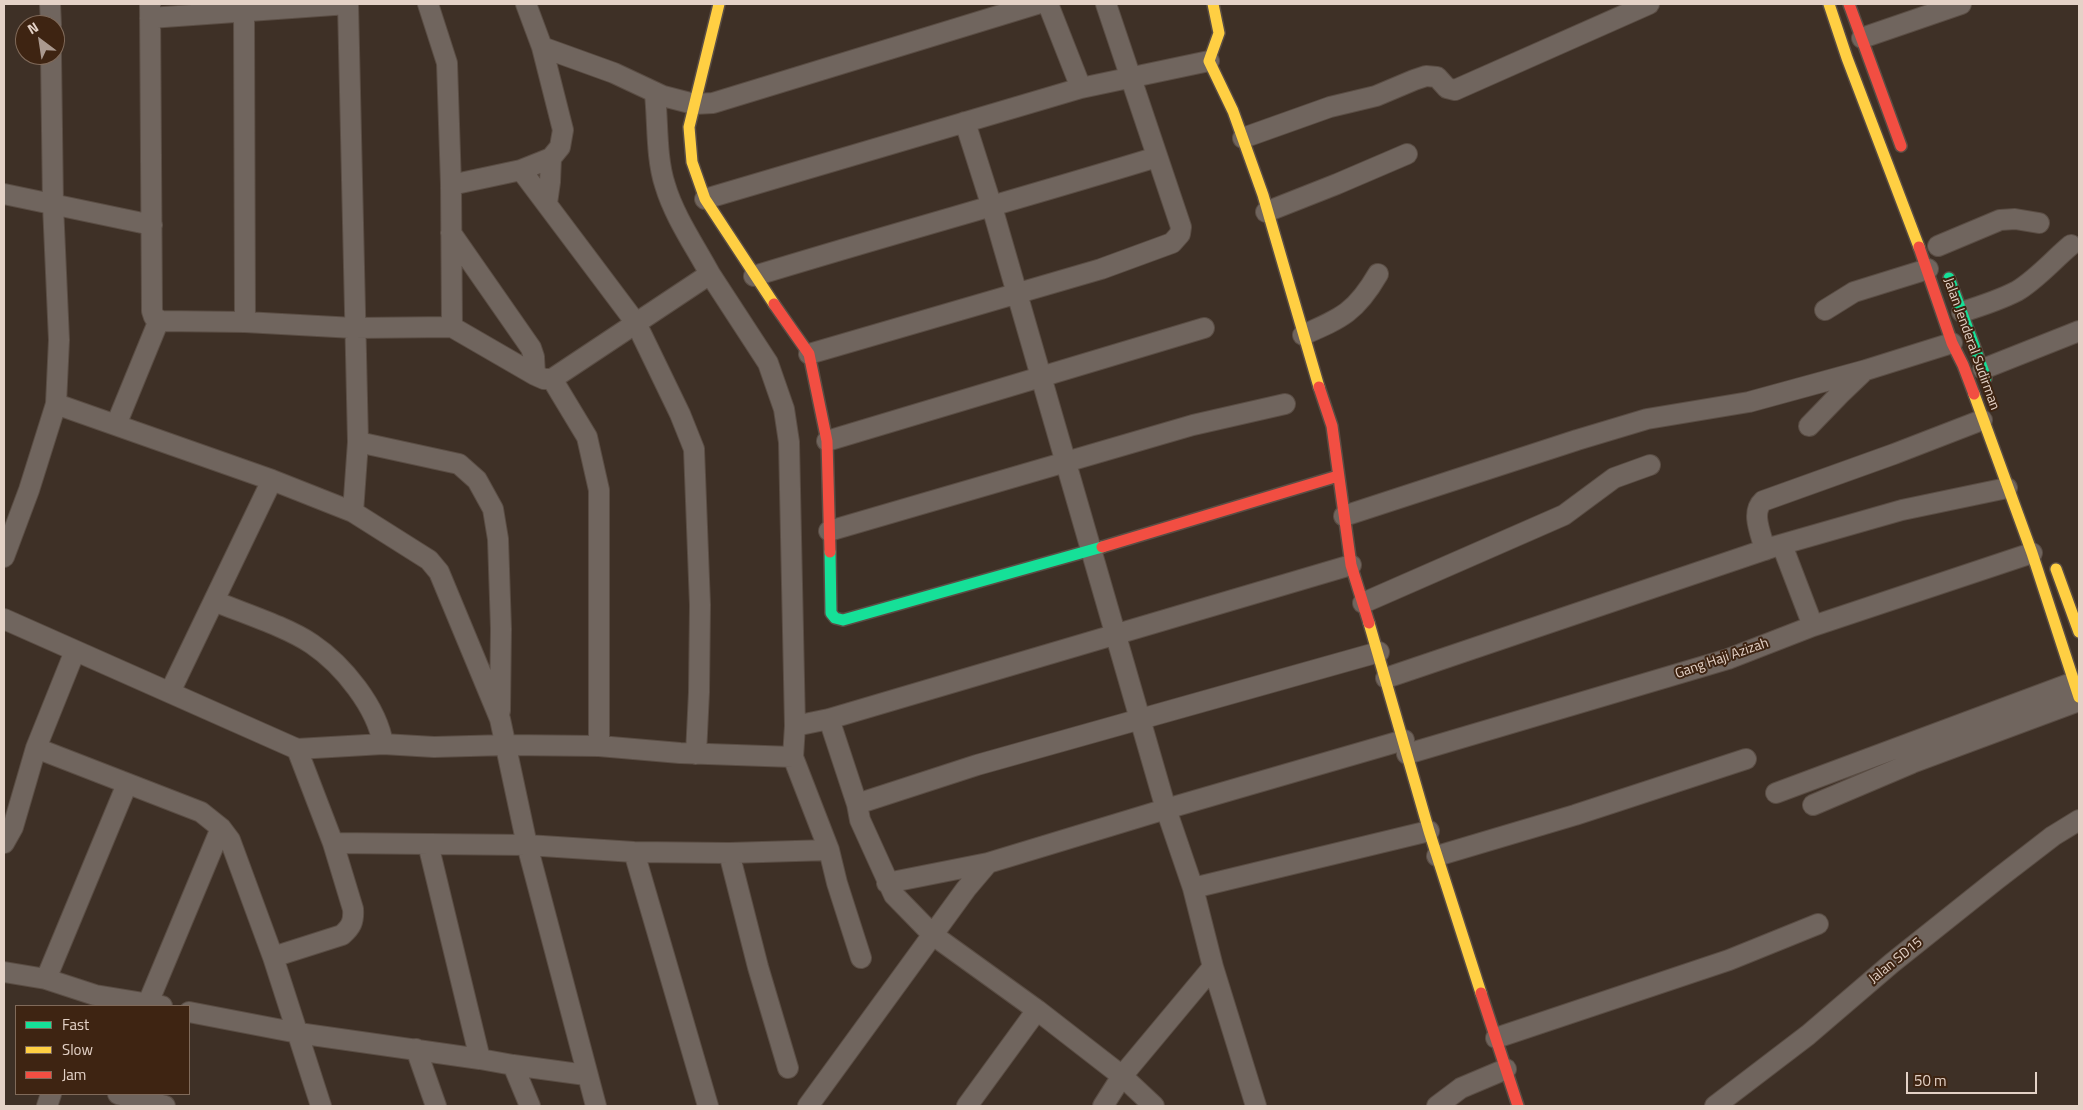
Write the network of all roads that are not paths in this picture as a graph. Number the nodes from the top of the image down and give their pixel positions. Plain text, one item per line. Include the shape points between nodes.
1 (348, 4) edge
2 (428, 4) edge
3 (526, 4) edge
4 (722, 4) edge
5 (1037, 4) edge
6 (1048, 4) edge
7 (1106, 4) edge
8 (1213, 4) edge
9 (1650, 4) edge
10 (1961, 4) edge
11 (1850, 6) edge
12 (1831, 9) edge
13 (150, 11) edge
14 (244, 11) junction
15 (1862, 38) junction
16 (542, 47) junction
17 (1210, 61) junction
18 (51, 65) edge
19 (1130, 78) junction
20 (1081, 88) junction
21 (659, 95) junction
22 (689, 103) junction
23 (965, 122) junction
24 (1243, 138) junction
25 (1407, 154) dead end
26 (1905, 156) dead end
27 (1157, 157) junction
28 (551, 158) junction
29 (522, 170) junction
30 (451, 185) junction
31 (4, 194) edge
32 (705, 199) junction
33 (53, 204) junction
34 (547, 204) junction
35 (992, 207) junction
36 (1266, 212) junction
37 (2038, 223) dead end
38 (152, 225) junction
39 (451, 233) junction
40 (2071, 245) dead end
41 (1937, 255) junction
42 (710, 274) junction
43 (1378, 274) dead end
44 (754, 276) junction
45 (1015, 292) junction
46 (1825, 310) dead end
47 (1962, 312) junction
48 (159, 320) junction
49 (244, 322) junction
50 (636, 323) junction
51 (452, 327) junction
52 (354, 328) junction
53 (1204, 328) dead end
54 (2079, 331) edge
55 (1303, 335) junction
56 (1952, 343) junction
57 (809, 354) junction
58 (1866, 370) junction
59 (543, 377) junction
60 (1986, 377) joint
61 (1041, 378) junction
62 (56, 404) junction
63 (1285, 404) dead end
64 (116, 425) junction
65 (1809, 426) dead end
66 (1988, 427) junction
67 (827, 441) junction
68 (358, 442) junction
69 (1065, 462) junction
70 (1650, 465) dead end
71 (1338, 476) junction
72 (272, 480) junction
73 (2007, 488) junction
74 (353, 512) junction
75 (1344, 516) junction
76 (830, 531) junction
77 (1773, 547) junction
78 (1092, 550) junction
79 (2042, 554) junction
80 (4, 557) edge
81 (1351, 565) junction
82 (2073, 598) edge
83 (214, 601) junction
84 (1363, 603) junction
85 (4, 619) edge
86 (1813, 626) junction
87 (2079, 632) edge
88 (1115, 635) junction
89 (75, 651) junction
90 (1379, 652) junction
91 (1386, 678) junction
92 (170, 692) junction
93 (2077, 693) edge
94 (500, 719) junction
95 (1141, 720) junction
96 (812, 722) junction
97 (383, 744) junction
98 (506, 745) junction
99 (600, 746) junction
100 (1406, 747) junction
101 (36, 748) junction
102 (297, 749) junction
103 (696, 754) junction
104 (793, 757) junction
105 (1746, 759) dead end
106 (127, 784) junction
107 (1776, 793) dead end
108 (857, 804) junction
109 (1812, 805) dead end
110 (1166, 809) junction
111 (2079, 820) edge
112 (221, 828) junction
113 (1429, 831) junction
114 (4, 843) edge
115 (333, 843) junction
116 (428, 844) junction
117 (527, 845) junction
118 (829, 850) junction
119 (634, 852) junction
120 (729, 853) junction
121 (1437, 856) junction
122 (988, 863) junction
123 (887, 883) junction
124 (1193, 888) junction
125 (1818, 924) dead end
126 (934, 935) junction
127 (273, 956) junction
128 (861, 958) dead end
129 (1213, 967) junction
130 (4, 972) edge
131 (46, 979) junction
132 (92, 1001) edge
133 (155, 1005) edge
134 (1037, 1010) junction
135 (190, 1012) edge
136 (298, 1033) junction
137 (1496, 1038) junction
138 (416, 1049) junction
139 (480, 1058) junction
140 (513, 1066) junction
141 (788, 1068) dead end
142 (1506, 1069) junction
143 (586, 1075) junction
144 (1122, 1076) junction
145 (122, 1095) edge
146 (165, 1106) edge
147 (321, 1106) edge
148 (436, 1106) edge
149 (530, 1106) edge
150 (596, 1106) edge
151 (708, 1106) edge
152 (808, 1106) edge
153 (967, 1106) edge
154 (1103, 1106) edge
155 (1154, 1106) edge
156 (1256, 1106) edge
157 (1437, 1106) edge
158 (1518, 1106) edge
159 (1715, 1106) edge

1 - 14 street
1 - 52 street
2 - 30 street via 447,63
3 - 16 street
4 - 22 main road
5 - 22 street via 713,103
6 - 20 street
7 - 19 street
8 - 17 main road via 1219,33
9 - 24 street via 1455,90 1447,88 1437,77 1426,76 1376,96 1330,107
10 - 15 street
11 - 15 main road
12 - 41 main road, Jalan Jenderal Sudirman via 1847,58
13 - 14 street
13 - 38 street
14 - 49 street
15 - 26 main road
16 - 21 street via 614,73
16 - 28 street via 563,130 560,147
17 - 19 street
17 - 24 main road
18 - 33 street
19 - 20 street
19 - 27 street
20 - 23 street
21 - 22 street
21 - 42 street via 664,185
22 - 32 main road via 692,162
23 - 32 street
23 - 35 street
24 - 36 main road
25 - 36 street
27 - 35 street
27 - 45 street via 1180,226 1180,234 1172,243 1101,269
28 - 29 street
28 - 34 street
29 - 30 street
29 - 34 street
30 - 39 street
31 - 33 street
32 - 44 main road
33 - 38 street
33 - 62 street via 59,340
34 - 50 street
35 - 44 street via 947,217
35 - 45 street
36 - 55 main road
37 - 41 street via 2000,220
38 - 48 street via 152,311
39 - 51 street
39 - 59 street via 531,348
40 - 47 street via 2018,290
41 - 46 street via 1854,292
41 - 47 main road, Jalan Jenderal Sudirman
41 - 56 main road, Jalan Jenderal Sudirman
42 - 50 street
42 - 96 street via 768,363 784,409
43 - 55 street via 1353,309
44 - 57 main road
45 - 57 street
45 - 61 street
47 - 60 main road, Jalan Jenderal Sudirman
48 - 49 street
48 - 64 street
49 - 52 street
50 - 59 street
50 - 103 street via 694,449 700,605
51 - 52 street
51 - 59 street
52 - 68 street
53 - 61 street
54 - 60 street
55 - 71 main road via 1331,422
56 - 58 street
56 - 66 main road, Jalan Jenderal Sudirman
57 - 67 main road
58 - 65 street
58 - 75 street via 1749,402 1648,420
59 - 99 street via 587,437 599,490
61 - 67 street
61 - 69 street
62 - 64 street
62 - 80 street
63 - 69 street
64 - 72 street
66 - 73 main road, Jalan Jenderal Sudirman
66 - 77 street via 1894,454 1763,501 1758,505 1757,516
67 - 76 main road
68 - 74 street
68 - 94 street via 459,464 476,480 494,508 501,619
69 - 76 street
69 - 78 street
70 - 84 street via 1614,478 1564,515
71 - 75 main road
71 - 78 main road
72 - 74 street
72 - 83 street
73 - 77 street via 1902,510
73 - 79 main road, Jalan Jenderal Sudirman
74 - 94 street via 429,560 439,572
75 - 81 main road
76 - 78 main road via 831,613 839,620
77 - 86 street
77 - 91 street
78 - 88 street
79 - 82 main road, Jalan Jenderal Sudirman
79 - 86 street, Gang Haji Azizah
79 - 93 main road, Jalan Jenderal Sudirman
81 - 84 main road
81 - 88 street
82 - 87 main road, Jalan Jenderal Sudirman
83 - 92 street
83 - 97 street via 292,634 328,657 373,712 381,729
84 - 90 main road
85 - 89 street
86 - 100 street, Gang Haji Azizah via 1728,659
88 - 95 street
88 - 96 street
89 - 92 street
89 - 101 street
90 - 91 main road
90 - 95 street
91 - 100 main road
92 - 102 street
93 - 107 street
93 - 109 street
94 - 98 street
95 - 108 street via 977,765
95 - 110 street
96 - 104 street
96 - 108 street
97 - 98 street via 434,747
97 - 102 street
98 - 99 street
98 - 117 street
99 - 103 street
100 - 110 street, Gang Haji Azizah
100 - 113 main road
101 - 106 street
101 - 114 street via 13,827
102 - 115 street
103 - 104 street
104 - 118 street
105 - 121 street
106 - 112 street via 200,812
106 - 131 street
108 - 123 street via 860,820
110 - 122 street, Gang Haji Azizah
110 - 124 street
111 - 159 street, Jalan SD15 via 1988,886 1808,1035
112 - 127 street via 230,840
112 - 133 street
113 - 121 main road
113 - 124 street
115 - 116 street
115 - 127 street via 354,909 351,928 342,935
116 - 117 street
116 - 139 street
117 - 119 street
117 - 143 street
118 - 120 street
118 - 128 street
119 - 120 street
119 - 151 street
120 - 141 street
121 - 137 main road
122 - 123 street, Gang Haji Azizah
122 - 126 street
123 - 126 street via 907,911
124 - 129 street
125 - 137 street via 1729,960
126 - 134 street
126 - 152 street
127 - 136 street
129 - 144 street
129 - 156 street
130 - 131 street
131 - 132 street
132 - 133 street
134 - 144 street
134 - 153 street
135 - 136 street
136 - 138 street
136 - 147 street
137 - 142 main road
138 - 139 street
138 - 148 street
139 - 140 street
140 - 143 street
140 - 149 street
142 - 157 street via 1461,1088
142 - 158 main road
143 - 150 street
144 - 154 street
144 - 155 street
145 - 146 street

